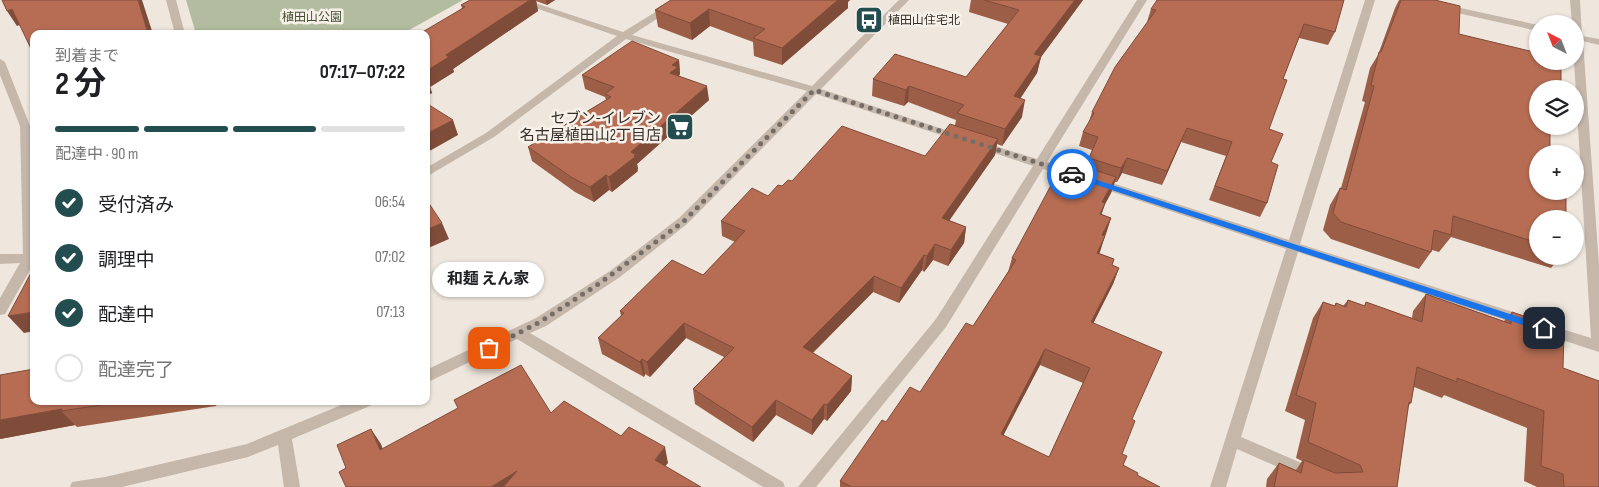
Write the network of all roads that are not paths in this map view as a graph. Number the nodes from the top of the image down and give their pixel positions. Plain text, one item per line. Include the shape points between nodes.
1 (171, 0) edge
2 (518, 0) edge
3 (680, 0) edge
4 (904, 0) edge
5 (1142, 0) edge
6 (1370, 0) edge
7 (1412, 0) edge
8 (1576, 0) edge
9 (1576, 15) edge
10 (1529, 26) edge
11 (179, 30) edge
12 (625, 36) junction
13 (1584, 39) edge
14 (1599, 42) edge
15 (0, 62) edge
16 (1578, 70) edge
17 (814, 90) junction
18 (30, 126) edge
19 (1040, 164) junction
20 (430, 171) edge
21 (1292, 246) junction
22 (30, 258) edge
23 (0, 259) edge
24 (30, 261) edge
25 (0, 310) edge
26 (518, 333) junction
27 (1598, 346) edge
28 (430, 375) edge
29 (357, 405) edge
30 (284, 435) junction
31 (1232, 440) junction
32 (78, 487) edge
33 (292, 487) edge
34 (777, 487) edge
35 (806, 487) edge
36 (1218, 487) edge
37 (1340, 487) edge

1 - 11 street
2 - 12 street
3 - 12 street
4 - 17 street
5 - 19 street
6 - 21 street
7 - 10 street
8 - 9 street
12 - 17 street
12 - 20 street via 490,135
13 - 14 street
15 - 18 street
16 - 27 street
17 - 19 street
17 - 26 street via 683,222 615,274
19 - 21 street
19 - 35 street via 941,323
21 - 27 street
21 - 31 street
22 - 23 street
24 - 25 street
26 - 28 street
26 - 34 street
29 - 30 street
30 - 32 street via 248,450 105,484
30 - 33 street
31 - 36 street
31 - 37 street

